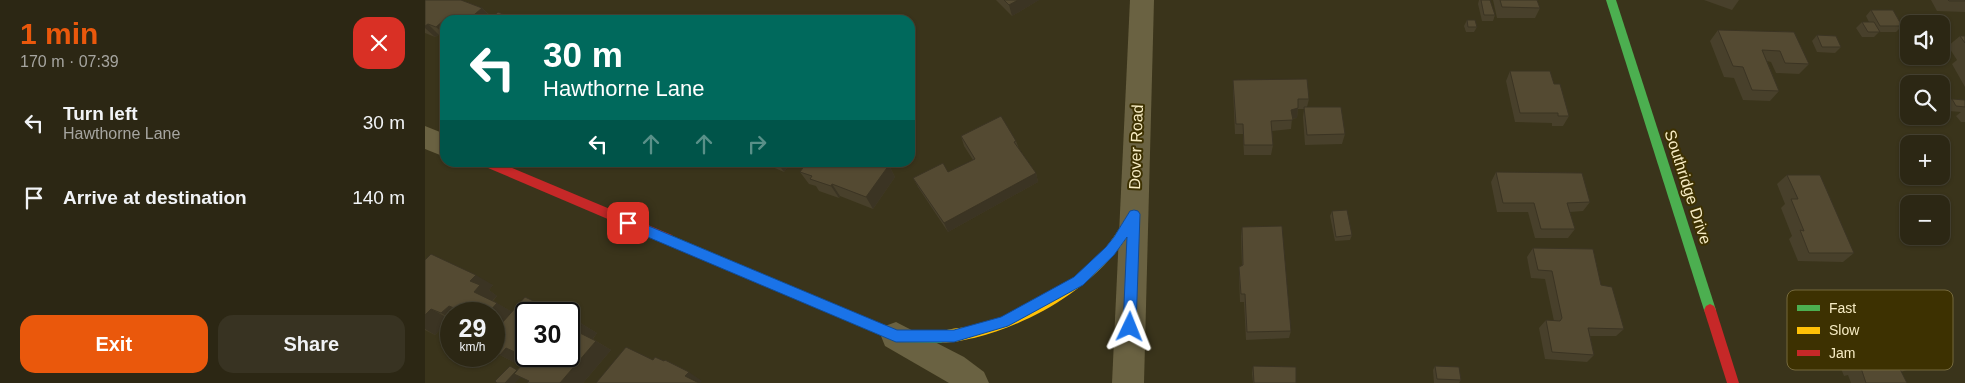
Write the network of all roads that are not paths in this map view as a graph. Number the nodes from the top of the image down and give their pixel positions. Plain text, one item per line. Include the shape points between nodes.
1 (1142, 0) edge
2 (1611, 0) edge
3 (425, 137) edge
4 (440, 144) edge
5 (497, 167) edge
6 (1134, 214) junction
7 (896, 336) junction
8 (973, 383) edge
9 (1128, 383) edge
10 (1733, 383) edge

1 - 6 street, Dover Road
2 - 10 street, Southridge Drive
3 - 4 street
5 - 7 street
6 - 7 street via 1119,241 1078,281 1004,322 954,336
6 - 9 street, Dover Road
7 - 8 street via 953,367

